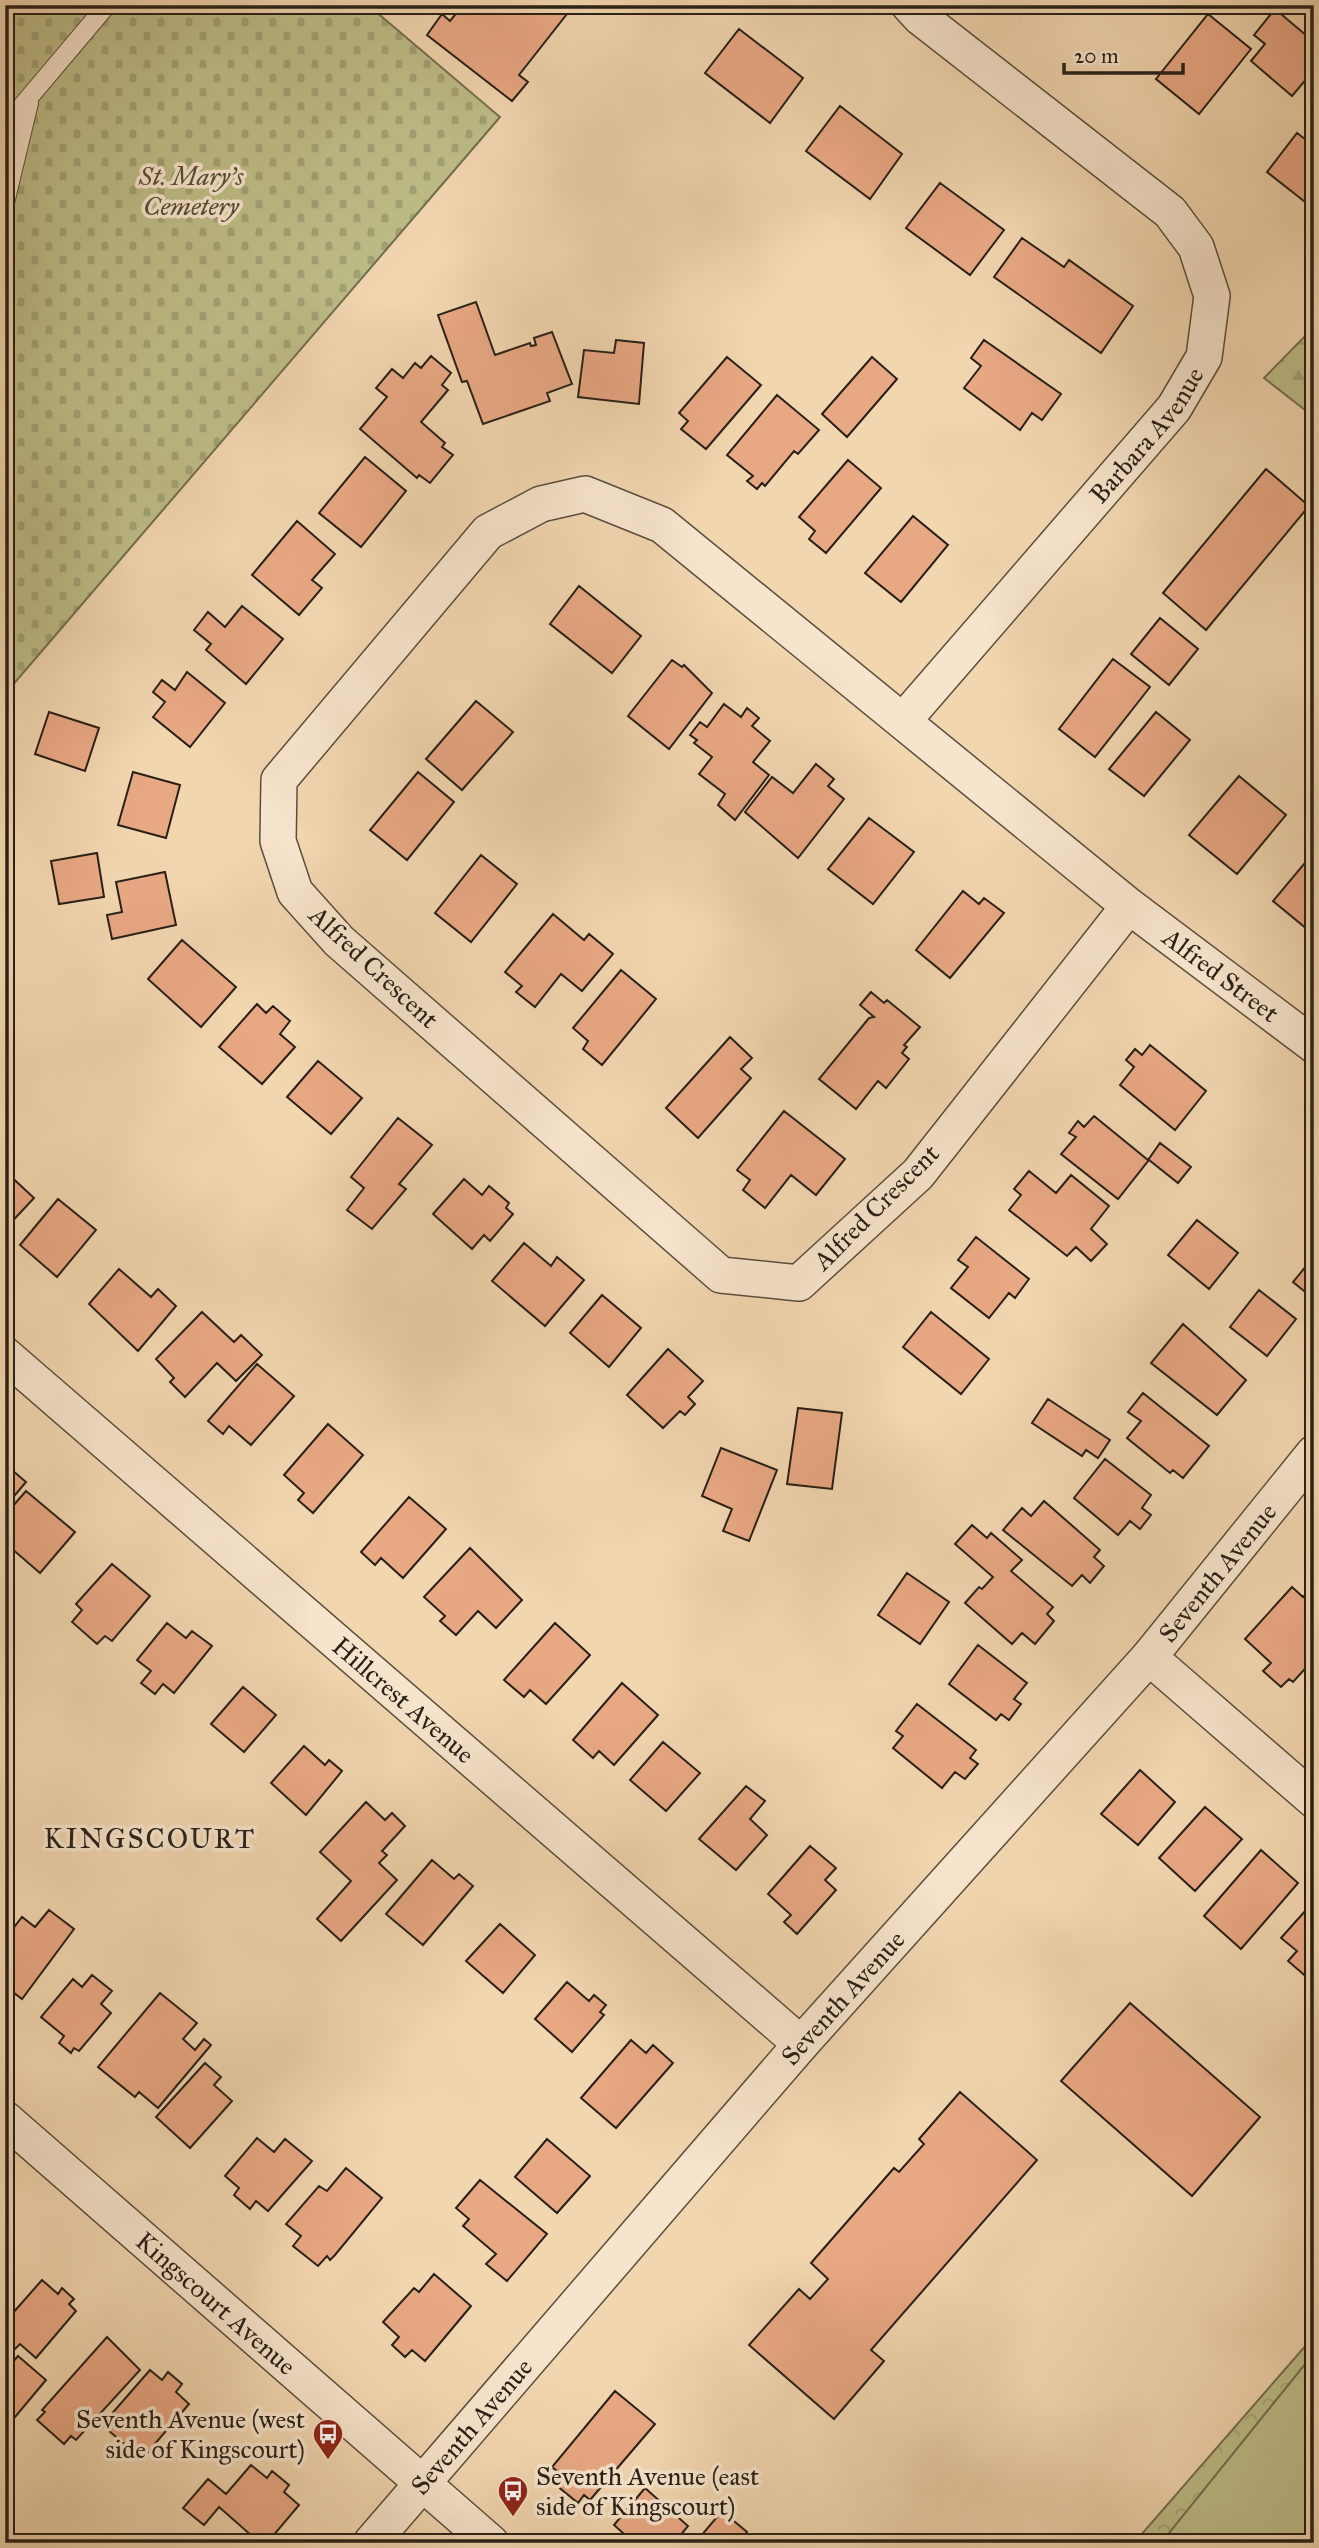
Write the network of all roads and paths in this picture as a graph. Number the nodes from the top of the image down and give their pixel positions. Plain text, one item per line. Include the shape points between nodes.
1 (107, 5) edge
2 (909, 5) edge
3 (30, 99) junction
4 (5, 127) edge
5 (5, 203) edge
6 (903, 721) junction
7 (1129, 906) junction
8 (1314, 1045) edge
9 (5, 1355) edge
10 (1314, 1453) edge
11 (1149, 1657) junction
12 (1314, 1800) edge
13 (801, 2044) junction
14 (5, 2119) edge
15 (423, 2484) junction
16 (371, 2543) edge
17 (491, 2543) edge

1 - 3 lane
2 - 6 street, Barbara Avenue via 1170,212 1196,247 1212,296 1204,357 1174,408
3 - 4 lane
3 - 5 lane
6 - 7 street, Alfred Crescent
6 - 7 street, Alfred Crescent via 662,525 585,494 541,504 488,532 279,780 278,841 295,892 339,941 721,1275 799,1283 918,1174
7 - 8 street, Alfred Street
9 - 13 street, Hillcrest Avenue
10 - 11 street, Seventh Avenue
11 - 12 street
11 - 13 street, Seventh Avenue
13 - 15 street, Seventh Avenue
14 - 15 street, Kingscourt Avenue
15 - 16 street, Seventh Avenue
15 - 17 street, Kingscourt Avenue

